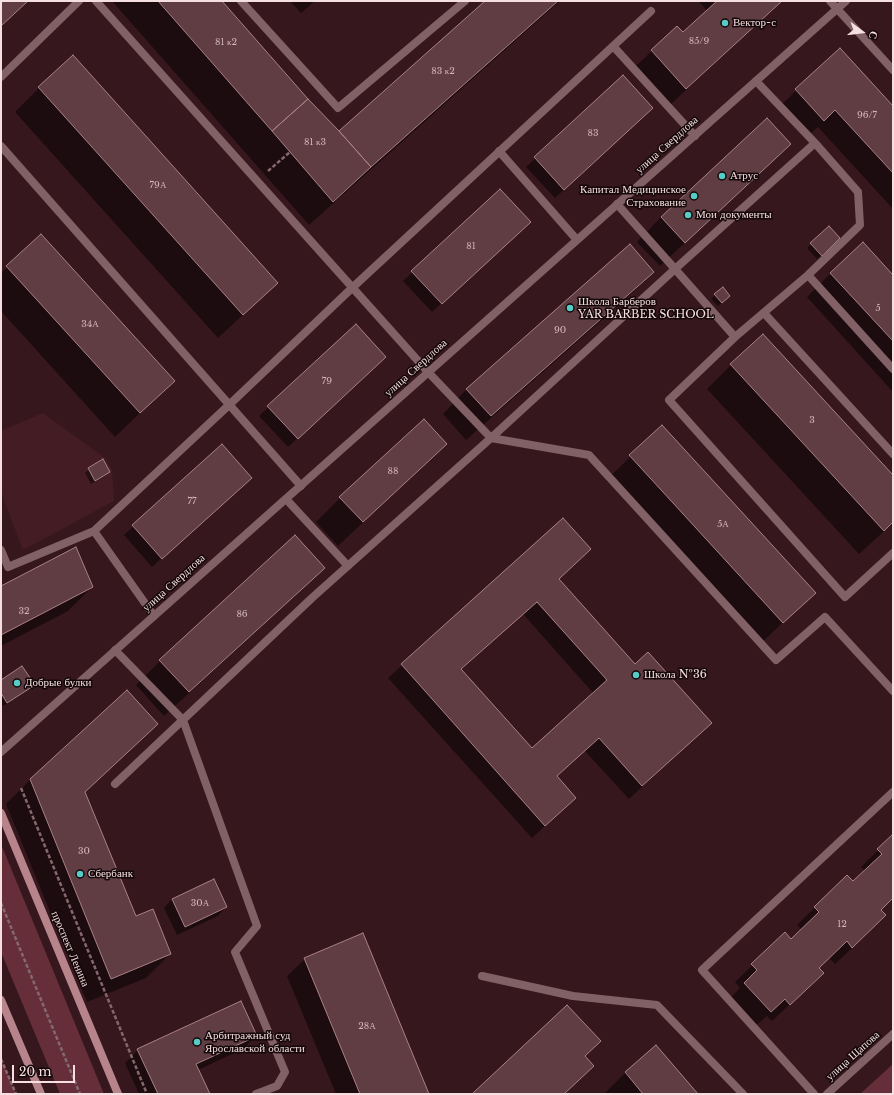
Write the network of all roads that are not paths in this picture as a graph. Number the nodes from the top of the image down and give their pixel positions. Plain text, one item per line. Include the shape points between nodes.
1 (79, 1) edge
2 (96, 1) edge
3 (241, 1) edge
4 (464, 1) edge
5 (830, 1) edge
6 (846, 1) edge
7 (837, 9) junction
8 (651, 10) dead end
9 (612, 46) junction
10 (893, 70) edge
11 (1, 77) edge
12 (756, 81) junction
13 (695, 136) junction
14 (815, 143) junction
15 (1, 146) edge
16 (499, 151) junction
17 (617, 204) junction
18 (577, 240) junction
19 (675, 269) junction
20 (808, 276) junction
21 (352, 288) junction
22 (764, 312) junction
23 (735, 337) junction
24 (893, 369) edge
25 (428, 372) junction
26 (229, 405) junction
27 (491, 438) junction
28 (893, 454) edge
29 (301, 486) junction
30 (286, 499) junction
31 (94, 531) junction
32 (1, 550) edge
33 (893, 553) edge
34 (348, 566) junction
35 (154, 616) junction
36 (115, 650) junction
37 (893, 692) edge
38 (183, 720) junction
39 (1, 752) edge
40 (114, 784) dead end
41 (893, 792) edge
42 (1, 813) edge
43 (482, 976) dead end
44 (1, 1000) edge
45 (893, 1034) edge
46 (41, 1094) edge
47 (118, 1094) edge
48 (256, 1094) edge
49 (743, 1094) edge
50 (814, 1094) edge
51 (827, 1094) edge

1 - 11 street
2 - 21 street
3 - 4 street via 338,108
5 - 7 street
6 - 7 street, улица Свердлова
7 - 10 street
7 - 12 street, улица Свердлова
8 - 9 street
9 - 13 street
9 - 16 street
12 - 13 street, улица Свердлова
12 - 14 street
13 - 17 street, улица Свердлова
14 - 19 street
14 - 20 street via 858,192 860,225
15 - 26 street
16 - 18 street
16 - 21 street
17 - 18 street, улица Свердлова
17 - 19 street
18 - 25 street, улица Свердлова
19 - 23 street
19 - 27 street
20 - 22 street
20 - 24 street
21 - 25 street
21 - 26 street
22 - 23 street
22 - 28 street
23 - 33 street via 669,400 845,597
25 - 27 street
25 - 29 street, улица Свердлова
26 - 29 street
26 - 31 street
27 - 34 street
27 - 37 street via 589,455 776,660 825,616
29 - 30 street, улица Свердлова
30 - 34 street
30 - 35 street, улица Свердлова
31 - 32 street via 8,567
31 - 35 street
34 - 38 street
35 - 36 street, улица Свердлова
36 - 38 street
36 - 39 street, улица Свердлова
38 - 40 street
38 - 48 street via 257,926 235,952 285,1072 277,1086
41 - 50 street via 702,970
42 - 47 main road, проспект Ленина
43 - 49 street via 573,996 657,1005
44 - 46 main road
45 - 51 street, улица Щапова

